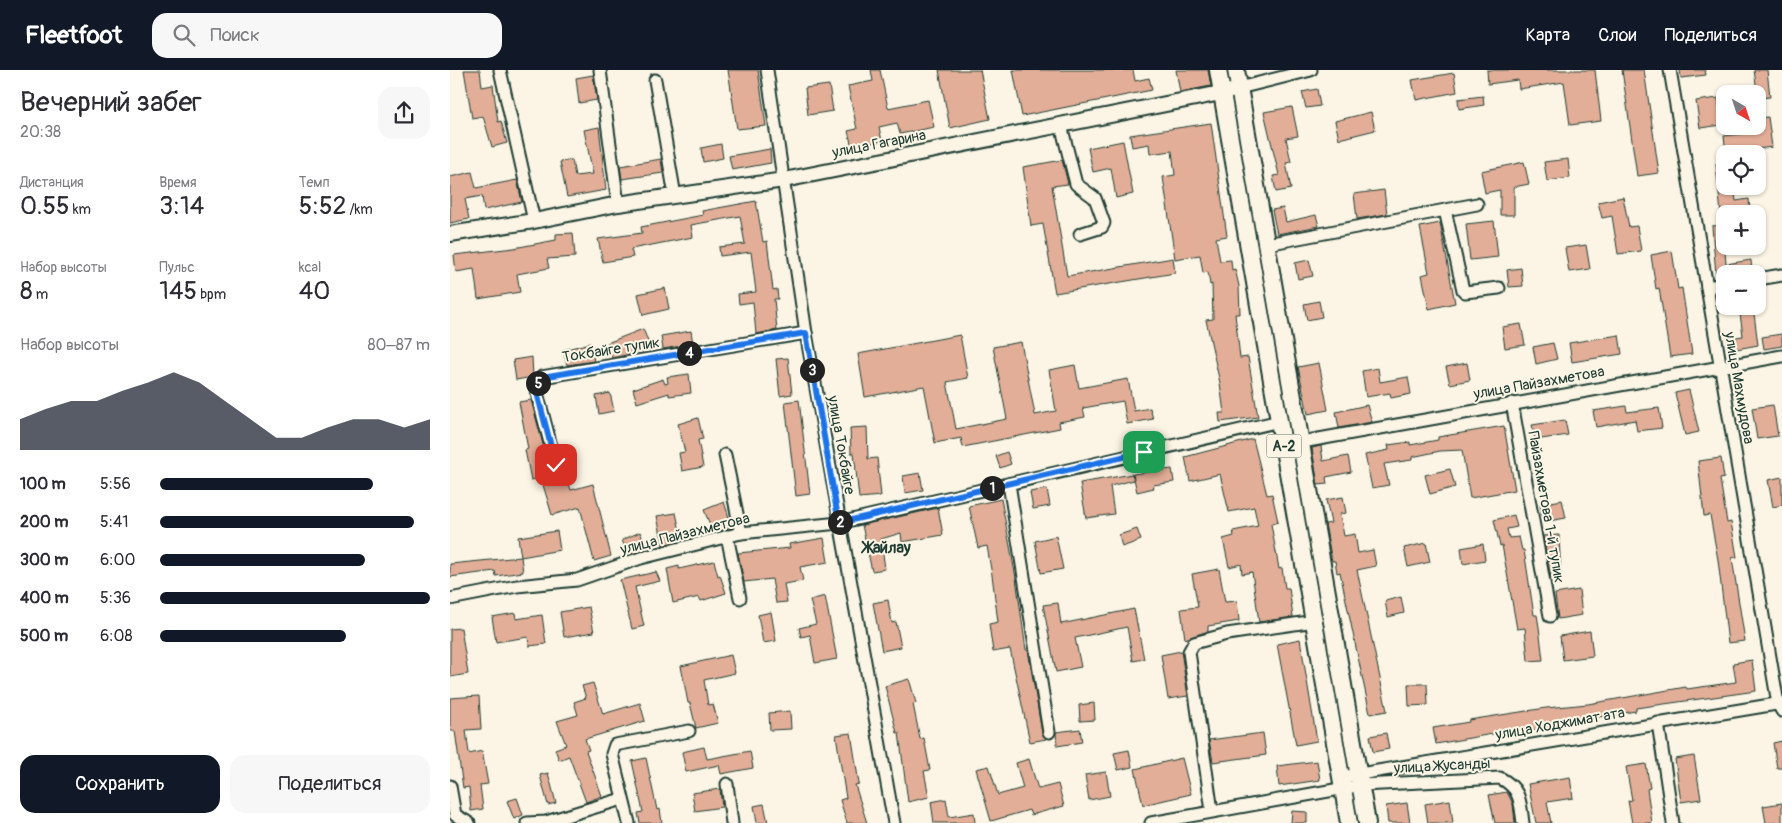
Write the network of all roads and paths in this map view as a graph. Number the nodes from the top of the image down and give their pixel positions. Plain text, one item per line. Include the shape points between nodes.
1 (500, 70) edge
2 (600, 70) edge
3 (767, 70) edge
4 (1218, 70) edge
5 (1236, 70) edge
6 (1311, 70) edge
7 (1670, 70) edge
8 (655, 80) dead end
9 (1239, 88) junction
10 (1222, 93) junction
11 (1061, 125) junction
12 (784, 180) junction
13 (675, 196) junction
14 (618, 204) junction
15 (1477, 204) dead end
16 (1445, 210) junction
17 (534, 221) junction
18 (450, 234) edge
19 (1080, 234) dead end
20 (1267, 244) junction
21 (1782, 275) edge
22 (1766, 278) edge
23 (1716, 286) edge
24 (1707, 287) junction
25 (1499, 288) dead end
26 (806, 333) junction
27 (1782, 356) edge
28 (1720, 366) junction
29 (1512, 402) junction
30 (1280, 421) junction
31 (1302, 442) junction
32 (724, 455) dead end
33 (556, 465) dead end
34 (1009, 484) junction
35 (839, 523) junction
36 (740, 533) junction
37 (727, 536) junction
38 (450, 598) edge
39 (740, 598) dead end
40 (1550, 616) dead end
41 (1315, 621) junction
42 (1781, 706) edge
43 (1658, 723) junction
44 (689, 731) dead end
45 (1049, 732) dead end
46 (1361, 779) junction
47 (1343, 782) junction
48 (727, 784) dead end
49 (450, 786) edge
50 (622, 799) junction
51 (1212, 811) junction
52 (1190, 820) edge
53 (470, 823) edge
54 (527, 823) edge
55 (629, 823) edge
56 (732, 823) edge
57 (894, 823) edge
58 (1151, 823) edge
59 (1349, 823) edge
60 (1367, 823) edge
61 (1523, 823) edge
62 (1673, 823) edge

1 - 17 street
2 - 14 street
3 - 12 street, улица Токбайге
4 - 10 highway, A-2
5 - 9 highway, A-2
6 - 9 street, улица Гагарина
7 - 24 street, улица Махмудова
8 - 13 street
9 - 10 main road, улица Гагарина
9 - 20 highway, A-2
10 - 11 main road, улица Гагарина
10 - 30 highway, A-2
11 - 12 main road, улица Гагарина
11 - 19 street via 1076,184 1095,198 1104,223 1102,227
12 - 13 main road, улица Гагарина
12 - 26 street, улица Токбайге
13 - 14 main road, улица Гагарина
14 - 17 main road, улица Гагарина
15 - 16 street
16 - 20 street
16 - 25 street via 1463,290
17 - 18 main road, улица Гагарина
20 - 31 highway, A-2
21 - 22 street
23 - 24 street
24 - 28 street, улица Махмудова
26 - 33 street, Токбайге тупик via 542,377 536,389
26 - 35 street, улица Токбайге
27 - 28 street, улица Пайзахметова
28 - 29 street, улица Пайзахметова
28 - 42 street, улица Махмудова
29 - 31 street, улица Пайзахметова
29 - 40 street, Пайзахметова 1-й тупик
30 - 34 street, улица Пайзахметова
30 - 41 highway, A-2
31 - 46 highway, A-2
32 - 36 street
34 - 35 street, улица Пайзахметова
34 - 45 street
35 - 36 street, улица Пайзахметова
35 - 57 street, улица Токбайге
36 - 37 street, улица Пайзахметова
37 - 38 street, улица Пайзахметова via 641,558 576,580
37 - 39 street
41 - 47 highway, A-2
41 - 51 street via 1227,634 1194,643 1188,652
42 - 43 street, улица Ходжимат ата
43 - 46 street, улица Ходжимат ата
43 - 62 street
44 - 50 street via 615,745 612,754
46 - 47 street, улица Ходжимат ата
46 - 60 highway, A-2
46 - 61 street, улица Жусанды via 1500,778 1512,784 1518,794
47 - 51 street, улица Ходжимат ата
47 - 59 highway, A-2
48 - 56 street
49 - 53 street via 454,815
50 - 54 street via 546,822
50 - 55 street
51 - 52 street, улица Ходжимат ата
52 - 58 street, улица Ходжимат ата

